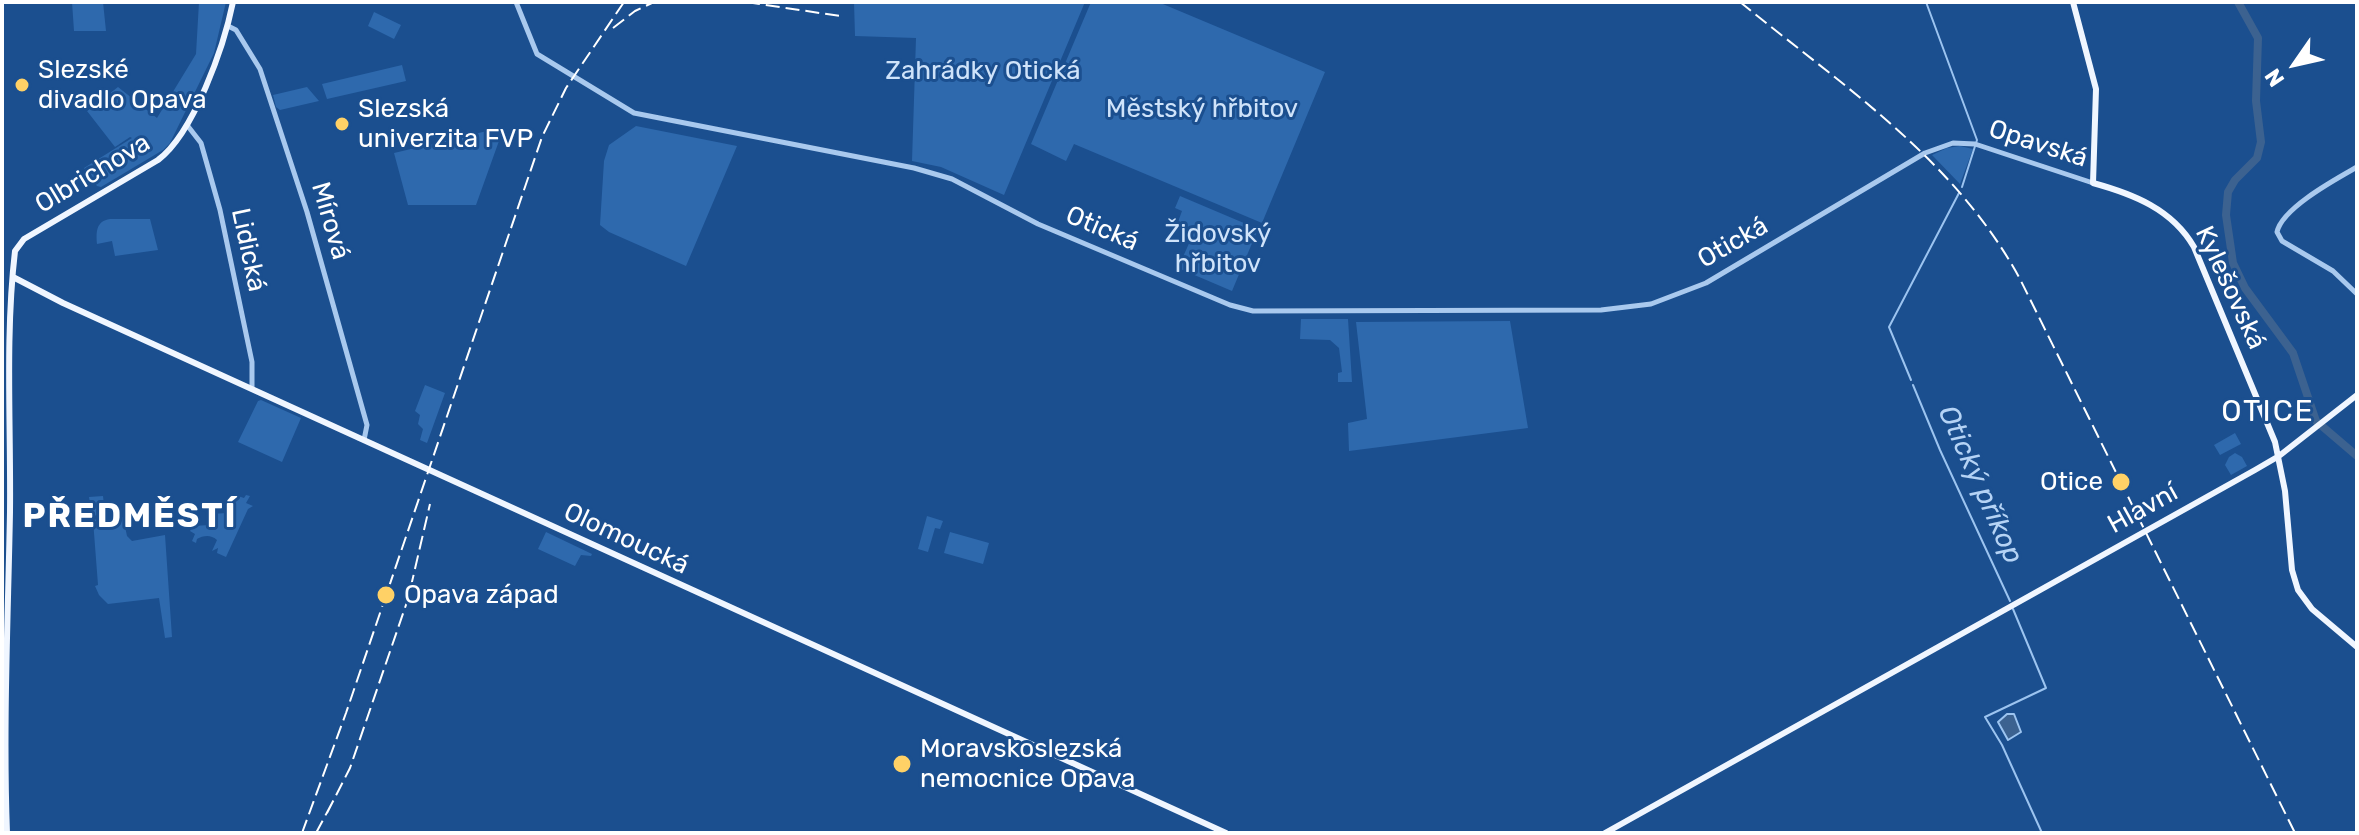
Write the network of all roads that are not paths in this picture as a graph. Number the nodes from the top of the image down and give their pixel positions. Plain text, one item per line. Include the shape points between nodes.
1 (233, 2) edge
2 (516, 2) edge
3 (2073, 2) edge
4 (228, 26) junction
5 (187, 125) junction
6 (1925, 153) joint
7 (2357, 167) edge
8 (2093, 183) junction
9 (13, 277) junction
10 (2357, 294) edge
11 (252, 389) junction
12 (2357, 395) edge
13 (364, 440) junction
14 (2279, 456) junction
15 (2355, 645) edge
16 (7, 833) edge
17 (1226, 833) edge
18 (1605, 833) edge

1 - 4 main road, Olbrichova
2 - 6 street, Otická via 537,54 634,113 945,177 1038,224 1253,311 1644,306 1706,283
3 - 8 main road via 2096,89
4 - 5 main road, Olbrichova
4 - 13 street, Mírová via 254,55 264,79 367,425
5 - 9 main road, Olbrichova via 158,160 22,241 15,251
5 - 11 street, Lidická via 201,143 220,210 252,362
6 - 8 street, Opavská via 1948,143 1977,145
7 - 10 street via 2300,204 2277,232 2282,241 2333,271
8 - 14 main road, Kylešovská via 2153,205 2187,234
9 - 11 main road, Olomoucká
9 - 16 main road via 4,687
11 - 13 main road, Olomoucká
12 - 14 main road, Hlavní
13 - 17 main road, Olomoucká
14 - 15 main road, Kylešovská via 2296,585 2309,606
14 - 18 main road, Hlavní

